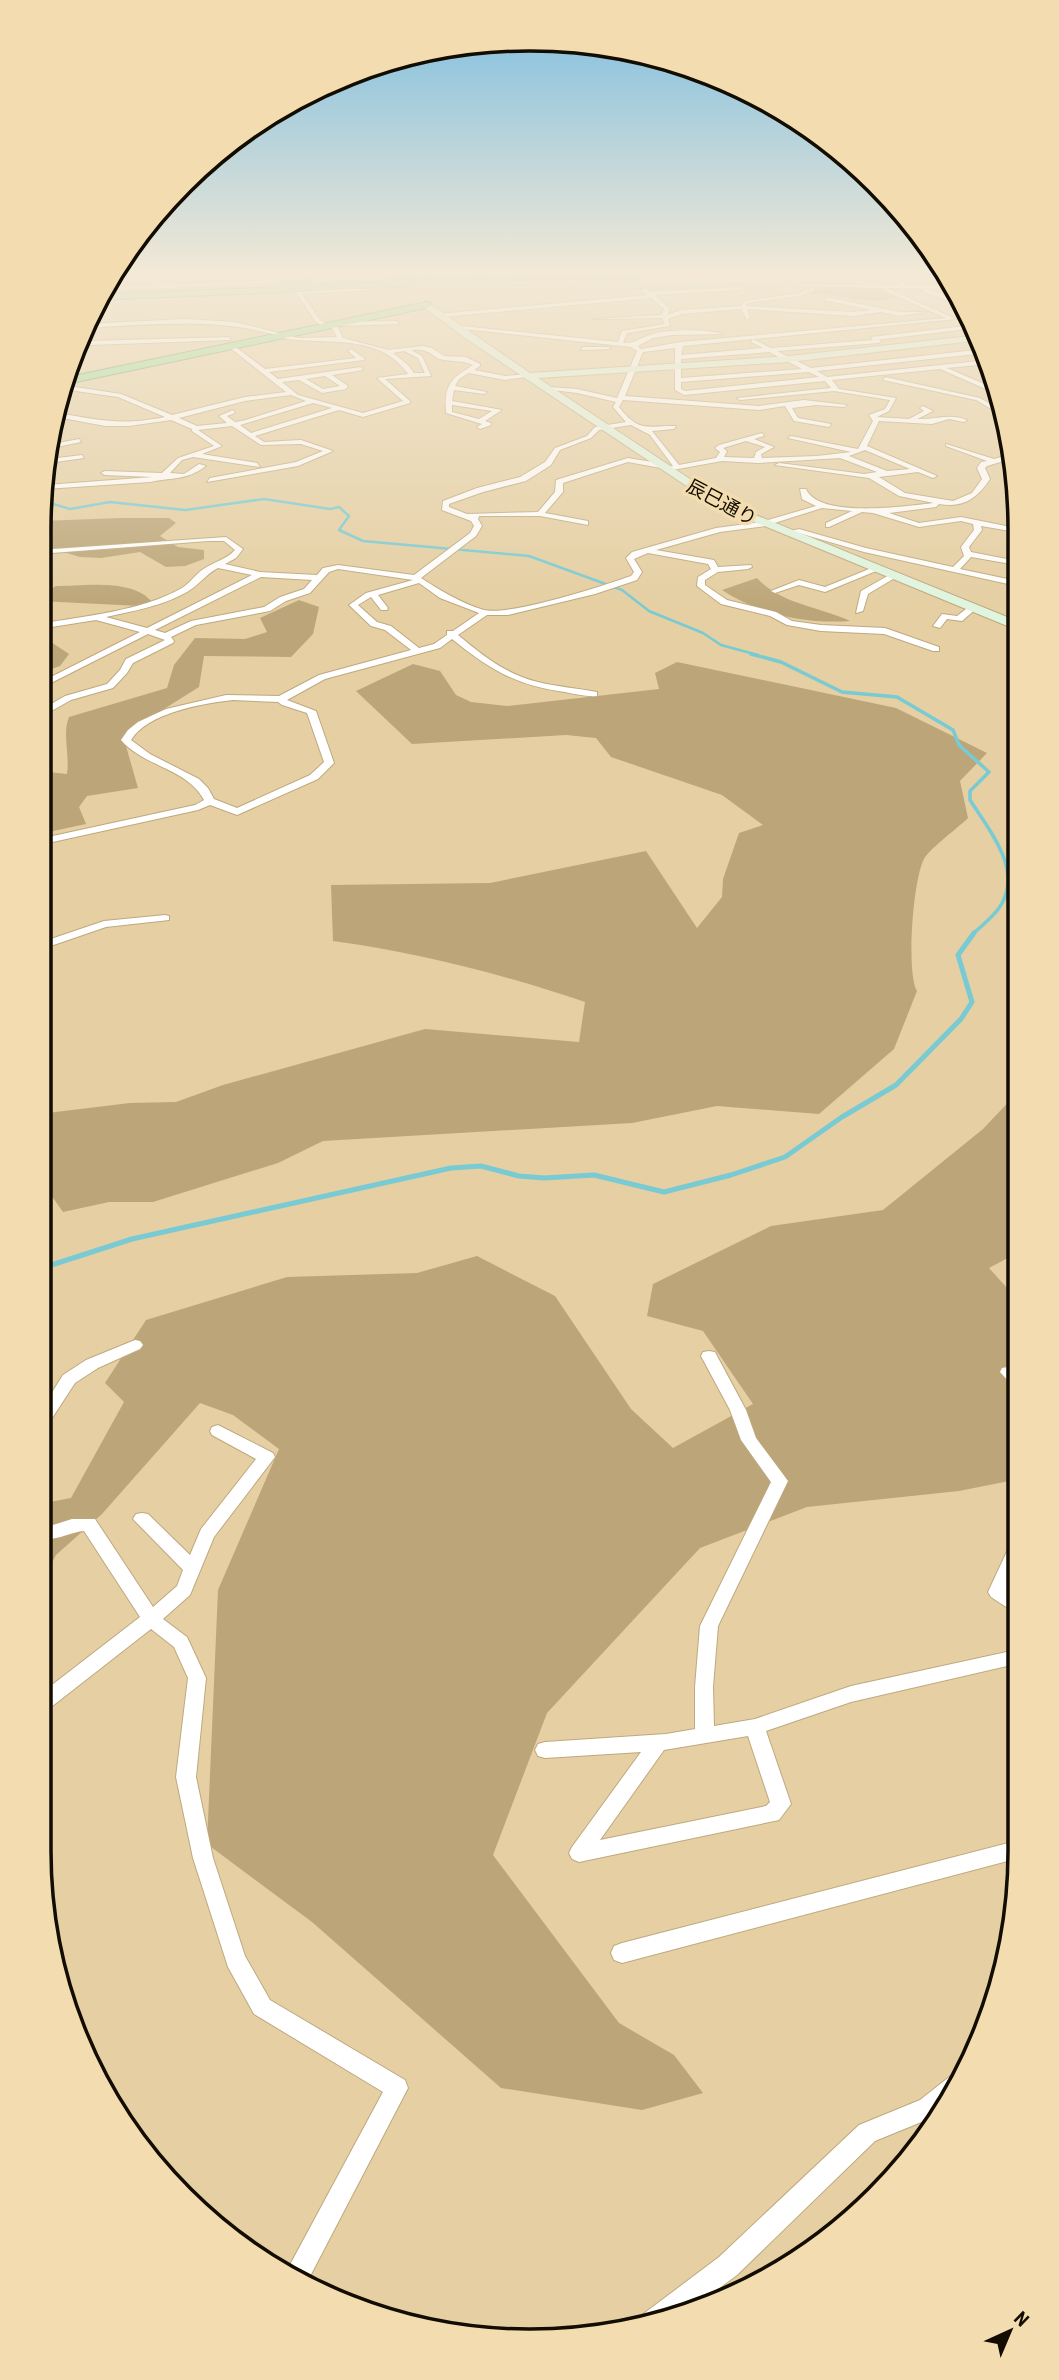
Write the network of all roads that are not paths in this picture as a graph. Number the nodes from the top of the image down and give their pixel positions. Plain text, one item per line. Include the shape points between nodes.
1 (280, 385) edge
2 (343, 385) edge
3 (402, 385) edge
4 (454, 385) edge
5 (542, 385) edge
6 (627, 385) edge
7 (679, 385) edge
8 (772, 385) edge
9 (833, 385) edge
10 (913, 385) edge
11 (73, 386) edge
12 (314, 386) joint
13 (390, 386) joint
14 (453, 388) junction
15 (548, 389) junction
16 (836, 389) junction
17 (289, 392) junction
18 (484, 392) dead end
19 (851, 393) junction
20 (621, 399) junction
21 (314, 401) junction
22 (804, 402) dead end
23 (450, 403) junction
24 (726, 404) junction
25 (844, 405) junction
26 (340, 408) junction
27 (923, 408) dead end
28 (992, 408) edge
29 (233, 412) dead end
30 (65, 416) edge
31 (169, 416) junction
32 (873, 419) junction
33 (907, 420) junction
34 (964, 420) dead end
35 (234, 423) junction
36 (633, 423) junction
37 (829, 425) junction
38 (601, 426) junction
39 (674, 427) dead end
40 (196, 428) junction
41 (646, 430) junction
42 (250, 435) junction
43 (762, 435) dead end
44 (745, 438) junction
45 (791, 438) dead end
46 (79, 440) dead end
47 (817, 442) junction
48 (59, 445) edge
49 (948, 445) dead end
50 (861, 449) junction
51 (192, 455) junction
52 (842, 456) junction
53 (82, 457) dead end
54 (721, 459) junction
55 (1003, 459) edge
56 (56, 460) edge
57 (762, 461) junction
58 (993, 461) junction
59 (202, 466) dead end
60 (668, 468) junction
61 (265, 469) junction
62 (919, 470) junction
63 (105, 473) dead end
64 (166, 474) junction
65 (888, 474) junction
66 (933, 476) dead end
67 (871, 477) junction
68 (210, 480) dead end
69 (53, 487) edge
70 (803, 491) dead end
71 (964, 492) dead end
72 (957, 504) junction
73 (822, 506) junction
74 (861, 510) junction
75 (879, 512) junction
76 (540, 514) junction
77 (967, 520) junction
78 (476, 521) junction
79 (585, 521) dead end
80 (977, 523) junction
81 (762, 524) junction
82 (829, 525) dead end
83 (1008, 529) edge
84 (787, 533) junction
85 (51, 551) edge
86 (646, 551) junction
87 (967, 554) junction
88 (1008, 561) edge
89 (217, 565) junction
90 (748, 567) dead end
91 (877, 569) junction
92 (956, 569) junction
93 (716, 570) junction
94 (260, 574) junction
95 (894, 576) junction
96 (318, 578) junction
97 (417, 579) junction
98 (1008, 582) edge
99 (775, 591) dead end
100 (373, 594) junction
101 (384, 608) dead end
102 (973, 608) junction
103 (859, 611) dead end
104 (485, 613) junction
105 (96, 617) junction
106 (1008, 622) edge
107 (51, 624) edge
108 (937, 626) dead end
109 (145, 632) junction
110 (453, 635) junction
111 (166, 636) junction
112 (936, 649) dead end
113 (417, 651) junction
114 (51, 679) edge
115 (594, 694) dead end
116 (281, 699) junction
117 (51, 708) edge
118 (210, 801) junction
119 (51, 839) edge
120 (165, 918) dead end
121 (51, 942) edge
122 (135, 1345) dead end
123 (709, 1356) dead end
124 (51, 1406) edge
125 (218, 1431) dead end
126 (142, 1519) dead end
127 (51, 1533) edge
128 (1008, 1568) edge
129 (193, 1569) junction
130 (1008, 1600) edge
131 (150, 1619) junction
132 (1008, 1659) edge
133 (51, 1695) edge
134 (755, 1727) junction
135 (705, 1736) junction
136 (658, 1743) junction
137 (545, 1751) dead end
138 (1008, 1852) edge
139 (622, 1953) dead end
140 (930, 2113) edge
141 (300, 2270) edge
142 (695, 2299) edge

1 - 17 street
2 - 12 street via 346,387 322,391
3 - 13 street
4 - 14 street
5 - 15 street, 辰巳通り
6 - 20 street
7 - 8 street via 684,393
9 - 16 street
10 - 28 street via 978,399
11 - 31 street via 119,395
12 - 17 street
13 - 26 street via 411,398 372,414
14 - 18 street
14 - 23 street
15 - 20 street
15 - 38 street, 辰巳通り
16 - 19 street
16 - 24 street via 747,396
17 - 21 street
17 - 31 street
19 - 25 street
19 - 32 street via 894,399 887,410 872,415
20 - 24 street
20 - 36 street via 616,407
21 - 26 street
21 - 35 street
22 - 24 street via 758,408
23 - 23 street via 499,411 480,424 449,413
25 - 37 street
25 - 37 street via 788,406 796,420
26 - 42 street
27 - 33 street via 930,411
29 - 35 street via 222,416
30 - 31 street via 105,424
31 - 40 street
32 - 33 street
32 - 50 street via 876,422
33 - 34 street
35 - 40 street
35 - 42 street
36 - 38 street
36 - 41 street
37 - 47 street
38 - 60 street, 辰巳通り
38 - 78 street via 589,437 557,449 548,463 523,479 444,505
39 - 41 street
40 - 51 street via 198,435 219,446
41 - 60 street via 660,442
42 - 61 street via 269,445 301,442 330,451 298,464
43 - 44 street
44 - 54 street via 718,448 724,452
44 - 57 street via 771,447 758,453
45 - 47 street
46 - 48 street
47 - 50 street
49 - 58 street
50 - 52 street
50 - 62 street
51 - 61 street
51 - 64 street via 180,459
52 - 57 street
52 - 65 street
53 - 56 street
54 - 57 street
54 - 60 street
55 - 58 street
57 - 67 street
58 - 72 street via 981,468 986,479 974,497
59 - 64 street via 185,476
60 - 76 street via 628,460 570,477 559,482 559,492
60 - 81 street, 辰巳通り via 706,497
61 - 68 street
62 - 65 street
62 - 66 street
63 - 64 street
64 - 69 street via 137,482
65 - 67 street
67 - 72 street via 905,495
70 - 73 street
71 - 72 street
72 - 75 street
72 - 77 street
73 - 74 street
73 - 81 street
74 - 75 street
74 - 82 street
75 - 77 street via 927,526
76 - 78 street via 470,514 480,519
76 - 79 street
77 - 80 street
78 - 97 street via 473,534
80 - 83 street
80 - 87 street via 978,530 965,547
81 - 84 street, 辰巳通り
81 - 86 street via 719,530
84 - 91 street, 辰巳通り
84 - 92 street via 799,531
85 - 89 street via 179,539 234,543 237,553
86 - 93 street via 711,562
86 - 104 street via 630,558 638,572 634,578 524,608
87 - 88 street
87 - 92 street
89 - 94 street
89 - 105 street via 185,589
90 - 93 street
91 - 95 street, 辰巳通り
91 - 99 street via 825,590 799,582
92 - 98 street
93 - 112 street via 702,577 701,586 743,609 803,626 885,631
94 - 96 street
94 - 109 street
95 - 102 street, 辰巳通り
95 - 103 street via 864,593
96 - 97 street via 338,567
96 - 111 street via 307,591 267,609 194,623
97 - 100 street
97 - 104 street via 451,600
100 - 101 street
100 - 113 street via 353,605
102 - 106 street, 辰巳通り
102 - 108 street via 959,619 945,616
104 - 110 street
105 - 107 street
105 - 109 street
109 - 111 street
109 - 114 street
110 - 113 street via 437,646
110 - 115 street via 488,664 513,676
111 - 117 street via 170,641 129,662 110,685
113 - 116 street via 322,677
116 - 118 street via 311,711 329,763 314,777 237,812
116 - 118 street via 216,699 159,715 136,724 128,733 126,740 134,751 187,778 202,788
118 - 119 street
120 - 121 street via 104,924
122 - 124 street via 69,1379
123 - 135 street via 749,1440 780,1481 709,1626
125 - 129 street via 267,1457 207,1534
126 - 129 street
127 - 131 street via 89,1524
128 - 130 street via 997,1592
129 - 131 street via 184,1590
131 - 133 street
131 - 141 street via 181,1642 197,1678 186,1777 203,1858 236,1960 262,2007 397,2088
132 - 134 street via 851,1695
134 - 135 street
134 - 136 street via 781,1804 772,1814 579,1853
135 - 136 street
136 - 137 street
138 - 139 street
140 - 142 street via 867,2133

